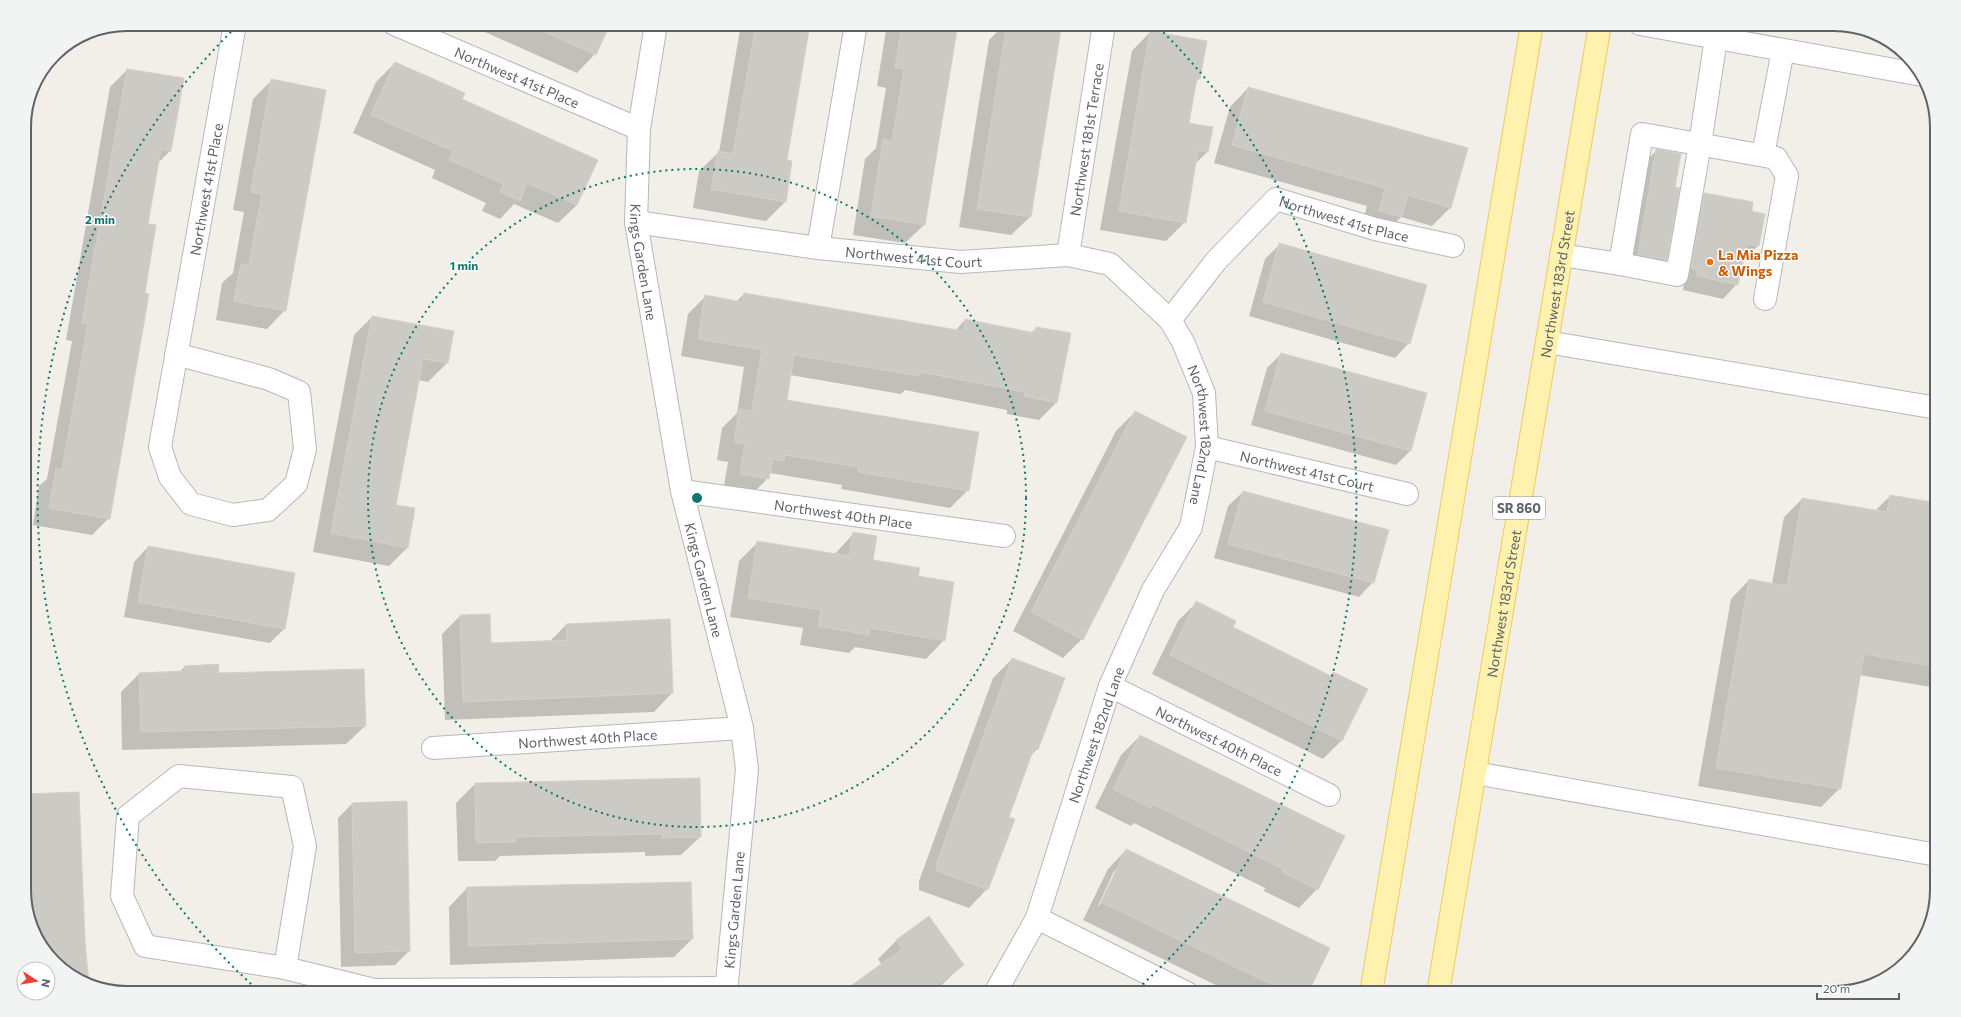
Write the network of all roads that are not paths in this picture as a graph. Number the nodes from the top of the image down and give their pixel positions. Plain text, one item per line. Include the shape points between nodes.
1 (234, 31) edge
2 (410, 31) edge
3 (655, 31) edge
4 (855, 31) edge
5 (1103, 31) edge
6 (1531, 31) edge
7 (1599, 31) edge
8 (1678, 31) edge
9 (1716, 38) junction
10 (1783, 50) junction
11 (1914, 74) edge
12 (639, 130) junction
13 (1700, 144) junction
14 (1763, 155) junction
15 (636, 222) junction
16 (1453, 246) dead end
17 (818, 248) junction
18 (1068, 255) junction
19 (1561, 255) junction
20 (1620, 264) junction
21 (1765, 299) dead end
22 (1170, 320) junction
23 (1547, 342) junction
24 (176, 354) junction
25 (1930, 407) edge
26 (1207, 447) junction
27 (682, 491) junction
28 (1408, 494) dead end
29 (1004, 536) dead end
30 (1110, 686) junction
31 (742, 728) junction
32 (434, 748) dead end
33 (1475, 773) junction
34 (1329, 795) dead end
35 (1930, 854) edge
36 (1037, 918) junction
37 (285, 968) junction
38 (358, 986) edge
39 (726, 986) edge
40 (998, 986) edge
41 (1173, 986) edge
42 (1372, 986) edge
43 (1439, 986) edge

1 - 24 street, Northwest 41st Place
2 - 12 street, Northwest 41st Place
3 - 12 street, Kings Garden Lane
4 - 17 street
5 - 18 street, Northwest 181st Terrace
6 - 42 main road
7 - 19 main road, Northwest 183rd Street / SR 860
8 - 9 street
9 - 10 street
9 - 13 street
10 - 11 street
10 - 14 street
12 - 15 street, Kings Garden Lane
13 - 14 street
13 - 20 street via 1642,134
13 - 20 street via 1677,275
14 - 21 street via 1776,158 1787,176
15 - 17 street, Northwest 41st Court
15 - 27 street, Kings Garden Lane
16 - 22 street, Northwest 41st Place via 1375,229 1276,199 1216,261
17 - 18 street, Northwest 41st Court via 961,262
18 - 22 street, Northwest 41st Court via 1110,264
19 - 20 street
19 - 23 main road, Northwest 183rd Street / SR 860
22 - 26 street, Northwest 182nd Lane via 1183,342 1204,393
23 - 25 street
23 - 33 main road, Northwest 183rd Street / SR 860
24 - 24 street, Northwest 41st Place via 160,447 170,477 190,504 233,516 268,510 296,484 306,449 299,392 269,378
26 - 28 street, Northwest 41st Court
26 - 30 street, Northwest 182nd Lane via 1191,527 1153,590
27 - 29 street, Northwest 40th Place
27 - 31 street, Kings Garden Lane
30 - 34 street, Northwest 40th Place
30 - 36 street, Northwest 182nd Lane
31 - 32 street, Northwest 40th Place
31 - 39 street, Kings Garden Lane via 747,769
33 - 35 street
33 - 43 main road, Northwest 183rd Street / SR 860
36 - 40 street, Northwest 182nd Lane
36 - 41 street
37 - 37 street via 145,946 122,896 128,816 179,776 292,787 305,846
37 - 38 street

